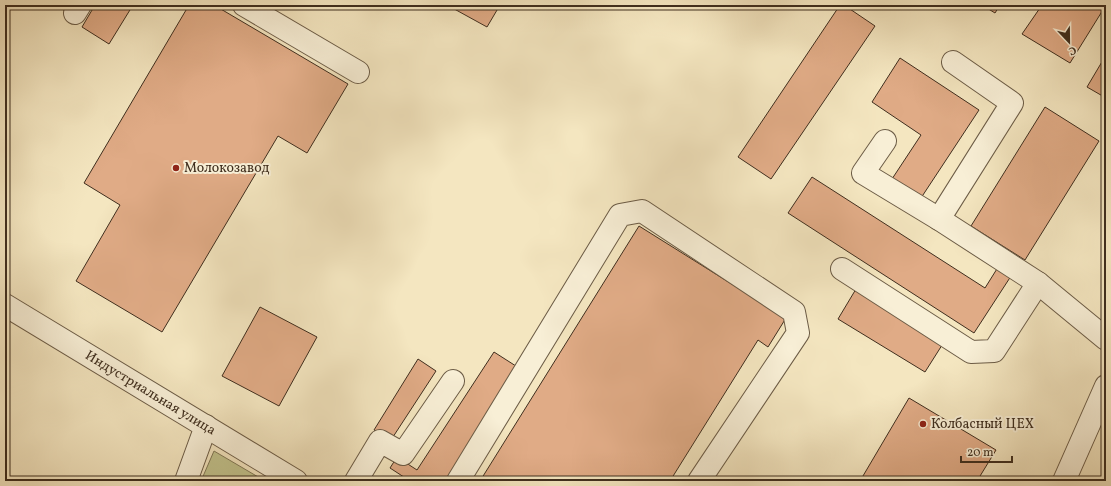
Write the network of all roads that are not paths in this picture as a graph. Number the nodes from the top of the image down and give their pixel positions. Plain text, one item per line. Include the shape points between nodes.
1 (244, 5) edge
2 (953, 62) dead end
3 (358, 72) dead end
4 (885, 141) dead end
5 (939, 219) junction
6 (842, 270) dead end
7 (1038, 283) junction
8 (5, 305) edge
9 (1106, 339) edge
10 (453, 381) dead end
11 (1106, 386) edge
12 (206, 426) junction
13 (186, 481) edge
14 (296, 481) edge
15 (356, 481) edge
16 (458, 481) edge
17 (699, 481) edge
18 (1064, 481) edge

1 - 3 street
2 - 5 street via 1012,103
4 - 5 street via 863,173
5 - 7 street
6 - 7 street via 971,352 994,351
7 - 9 street
8 - 12 street, Индустриальная улица
10 - 15 street via 403,454 380,441
11 - 18 street
12 - 13 street
12 - 14 street, Индустриальная улица
16 - 17 street via 620,215 642,211 794,312 798,333

